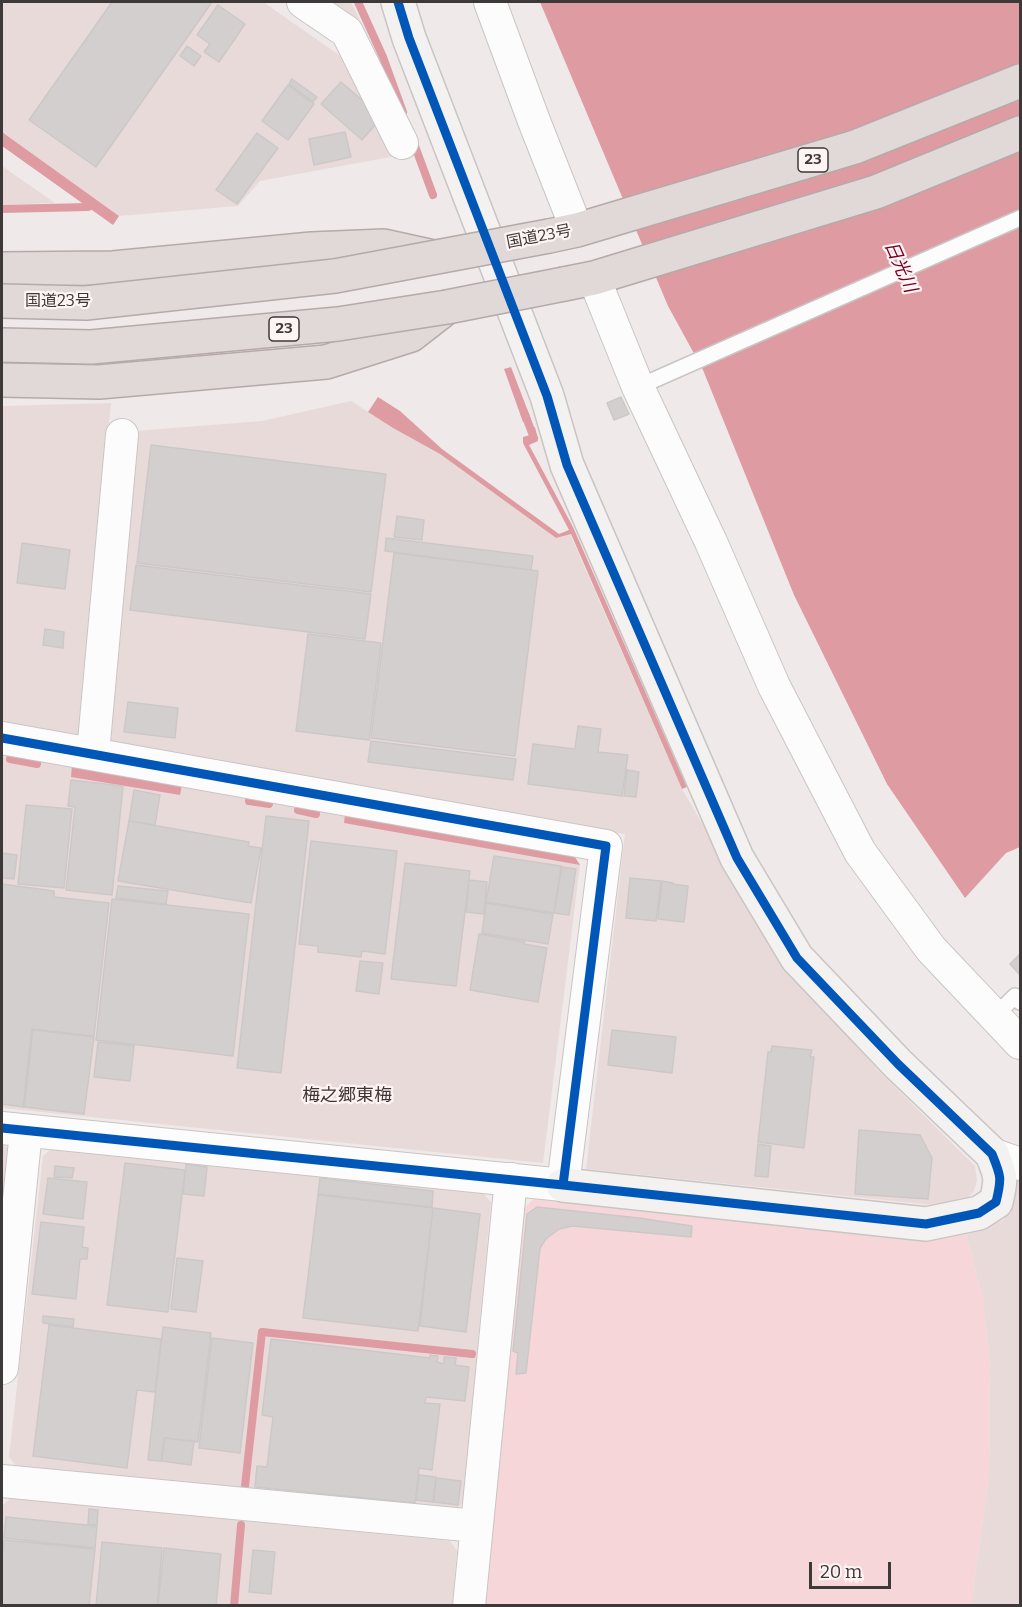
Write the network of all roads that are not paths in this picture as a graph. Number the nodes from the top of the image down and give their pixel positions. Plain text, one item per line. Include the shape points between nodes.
1 (303, 2) edge
2 (398, 2) edge
3 (490, 2) edge
4 (1020, 81) edge
5 (1020, 133) edge
6 (402, 143) dead end
7 (1020, 218) edge
8 (576, 229) junction
9 (434, 257) junction
10 (2, 269) edge
11 (591, 277) junction
12 (2, 301) edge
13 (447, 307) junction
14 (2, 345) edge
15 (2, 381) edge
16 (638, 387) junction
17 (122, 435) dead end
18 (2, 738) edge
19 (93, 753) junction
20 (1008, 1009) edge
21 (1020, 1043) edge
22 (14, 1129) edge
23 (1006, 1159) edge
24 (511, 1179) junction
25 (563, 1185) junction
26 (2, 1368) edge
27 (2, 1481) edge
28 (476, 1526) junction
29 (469, 1605) edge

1 - 6 street via 347,32
2 - 23 street via 547,396 567,465 737,858 797,958 898,1064
3 - 8 street
4 - 8 highway, 国道23号 / 23 via 855,147
5 - 11 highway, 23 via 876,192
7 - 16 lane
8 - 9 highway, 国道23号 / 23, bridge
9 - 10 highway via 384,246 113,268
9 - 12 highway, 国道23号 / 23, bridge via 335,276 86,303
11 - 13 highway, 23, bridge
11 - 16 street
13 - 14 highway, 23, bridge via 338,324 91,347
13 - 15 highway via 411,335 326,362 99,382
16 - 20 street via 774,686 860,852 931,949
17 - 19 street
18 - 19 street
19 - 25 street via 606,846
20 - 21 street
22 - 24 street
22 - 26 street
23 - 25 street via 999,1171 1001,1183 996,1202 979,1214 926,1224
24 - 25 street
24 - 28 street
27 - 28 street
28 - 29 street

